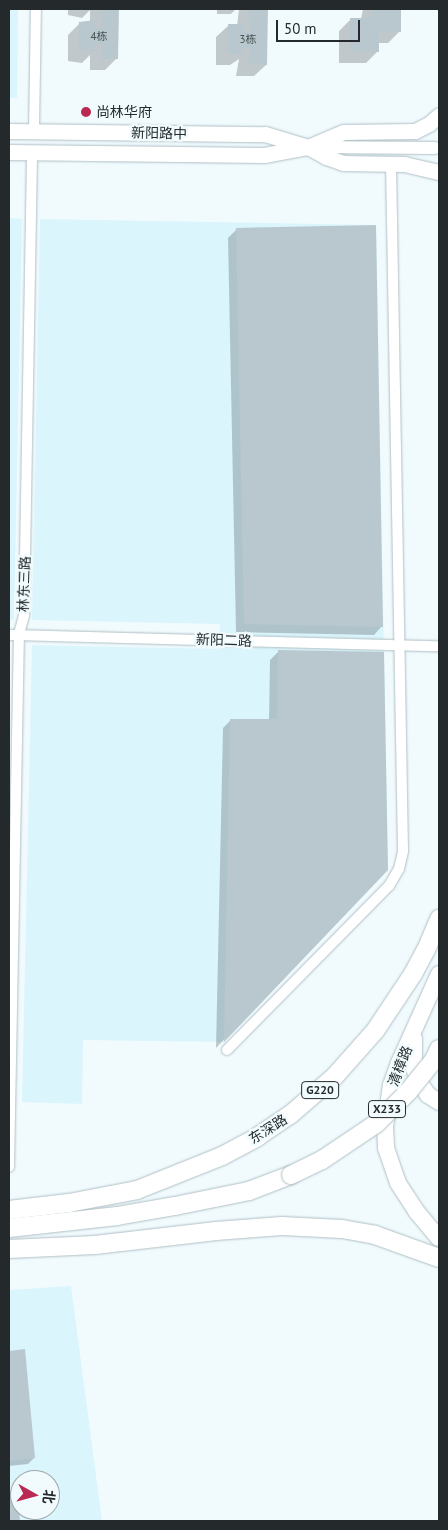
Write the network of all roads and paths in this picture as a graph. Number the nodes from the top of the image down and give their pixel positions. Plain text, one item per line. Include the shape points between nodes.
1 (36, 9) edge
2 (439, 115) edge
3 (9, 130) edge
4 (34, 131) junction
5 (308, 147) junction
6 (435, 148) dead end
7 (9, 152) edge
8 (32, 152) junction
9 (391, 164) junction
10 (439, 172) edge
11 (14, 634) edge
12 (400, 644) junction
13 (439, 646) edge
14 (12, 826) edge
15 (439, 919) edge
16 (439, 974) edge
17 (414, 1031) junction
18 (439, 1049) edge
19 (227, 1050) dead end
20 (439, 1102) edge
21 (9, 1143) edge
22 (9, 1167) edge
23 (9, 1210) edge
24 (9, 1228) edge
25 (439, 1238) edge
26 (9, 1249) edge
27 (439, 1258) edge

1 - 4 street
2 - 5 main road via 415,131 344,132
3 - 4 main road, 新阳路中
4 - 5 main road, 新阳路中 via 265,134
5 - 6 street, 新阳路中
5 - 8 main road, 新阳路中 via 264,156
5 - 9 main road via 342,163
7 - 8 main road, 新阳路中
8 - 11 street, 林东三路 via 24,615
9 - 10 main road via 421,166
9 - 12 street
11 - 12 street, 新阳二路
11 - 14 street, 林东三路
12 - 13 street, 新阳二路
12 - 19 street via 403,851 398,869 388,886
14 - 21 street, 林东三路
15 - 23 highway, 东深路 / G220 via 418,966 376,1031 335,1076 290,1115 222,1156 137,1190 70,1203
16 - 17 main road, 清樟路 / X233
17 - 20 main road via 414,1068 424,1088
17 - 25 main road, 清樟路 / X233 via 391,1085 386,1148 407,1198
18 - 24 highway, bridge via 408,1092 377,1123 322,1160 291,1175 249,1190 175,1206
21 - 22 street, 林东三路
26 - 27 highway via 95,1245 282,1226 357,1232

